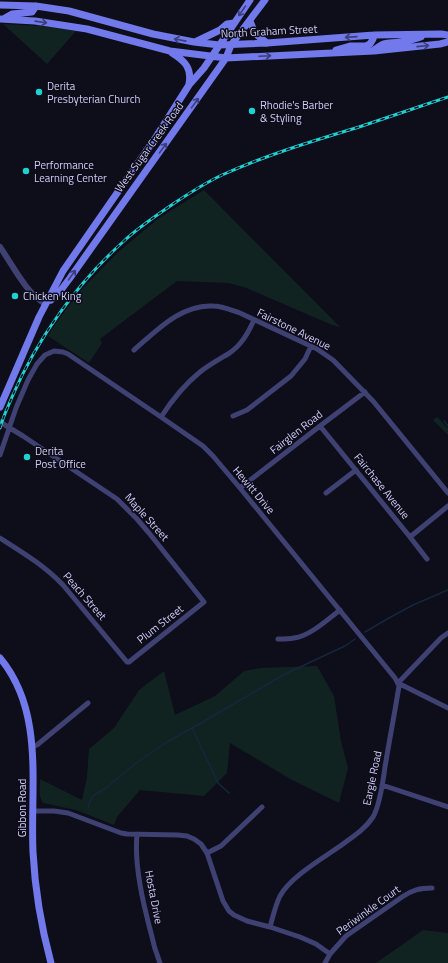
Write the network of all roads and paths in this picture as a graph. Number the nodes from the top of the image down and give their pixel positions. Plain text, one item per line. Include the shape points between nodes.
1 (250, 0) edge
2 (265, 0) edge
3 (36, 3) edge
4 (0, 5) edge
5 (1, 19) edge
6 (250, 21) junction
7 (234, 23) junction
8 (432, 34) junction
9 (374, 35) junction
10 (448, 35) edge
11 (194, 42) junction
12 (448, 42) edge
13 (267, 43) junction
14 (219, 45) junction
15 (231, 45) junction
16 (374, 51) junction
17 (170, 52) junction
18 (324, 53) junction
19 (212, 57) junction
20 (226, 58) junction
21 (189, 85) junction
22 (119, 190) junction
23 (110, 222) junction
24 (0, 247) edge
25 (46, 304) junction
26 (254, 320) junction
27 (311, 346) junction
28 (134, 350) dead end
29 (365, 392) junction
30 (2, 394) edge
31 (0, 407) edge
32 (162, 416) junction
33 (234, 416) dead end
34 (0, 422) edge
35 (320, 426) junction
36 (9, 427) junction
37 (0, 455) edge
38 (356, 470) junction
39 (240, 488) junction
40 (448, 493) edge
41 (326, 494) dead end
42 (448, 506) edge
43 (410, 537) junction
44 (0, 538) edge
45 (427, 559) dead end
46 (204, 602) joint
47 (340, 610) junction
48 (448, 633) edge
49 (278, 638) dead end
50 (0, 658) edge
51 (127, 662) joint
52 (398, 683) junction
53 (88, 703) dead end
54 (448, 708) edge
55 (32, 747) junction
56 (382, 785) junction
57 (262, 807) dead end
58 (448, 807) edge
59 (32, 811) junction
60 (137, 834) junction
61 (207, 853) junction
62 (432, 888) dead end
63 (270, 927) junction
64 (330, 954) junction
65 (51, 963) edge
66 (160, 963) edge
67 (325, 963) edge

1 -> 7 main road, West Sugar Creek Road
2 - 6 main road, West Sugar Creek Road
3 - 4 main road, North Graham Street
3 - 5 main road via 32,12 12,14
11 -> 3 main road, North Graham Street via 153,34
5 -> 17 main road via 87,29
6 - 13 main road via 257,35
6 - 15 main road, West Sugar Creek Road
7 - 11 main road via 227,24
7 - 14 main road, West Sugar Creek Road
8 - 9 main road, North Graham Street
8 - 10 main road, North Graham Street
8 - 16 main road via 386,43
9 -> 13 main road, North Graham Street
9 - 18 main road via 372,42 366,46 350,46
11 - 14 main road, North Graham Street
16 -> 12 main road
13 - 15 main road, North Graham Street
14 - 15 main road, North Graham Street
14 - 19 main road, West Sugar Creek Road
15 - 20 main road, West Sugar Creek Road
16 - 18 main road
17 - 19 main road
17 - 21 main road via 186,64 191,78
20 -> 18 main road
19 - 20 main road
19 - 21 main road, West Sugar Creek Road
23 -> 20 main road, West Sugar Creek Road
21 - 22 main road, West Sugar Creek Road
22 - 23 main road via 106,216
22 - 25 main road, West Sugar Creek Road via 63,271
25 -> 23 main road, West Sugar Creek Road via 61,290
24 - 25 street via 25,285 39,301
25 - 30 main road, West Sugar Creek Road
26 - 27 street, Fairstone Avenue
26 - 28 street, Fairstone Avenue via 220,307 192,308 175,317
26 - 32 street via 239,344 198,374 178,394
27 - 29 street, Fairstone Avenue via 333,360
27 - 33 street via 305,359 291,376 247,410
29 - 35 street, Fairglen Road
29 - 40 street, Fairstone Avenue
30 - 31 main road, West Sugar Creek Road
32 - 36 street, Hewitt Drive via 58,350 45,355 37,364
32 - 39 street, Hewitt Drive via 203,446
34 - 36 street, Maple Street
35 - 38 street, Fairchase Avenue
35 - 39 street, Fairglen Road
36 - 37 street
36 - 46 street, Maple Street via 117,499 149,533
38 - 41 street
38 - 43 street, Fairchase Avenue
39 - 47 street, Hewitt Drive
42 - 43 street
43 - 45 street, Fairchase Avenue
44 - 51 street, Peach Street via 60,581
46 - 51 street, Plum Street
47 - 49 street via 305,635
47 - 52 street, Hewitt Drive
48 - 52 street
50 - 55 main road, Gibbon Road via 21,693 29,720
52 - 54 street
52 - 56 street, Eargle Road
53 - 55 street
55 - 59 main road, Gibbon Road
56 - 58 street
56 - 63 street, Eargle Road via 377,808 369,823 290,883 275,908
57 - 61 street via 221,846
59 - 60 street via 68,813 121,833
59 - 65 main road, Gibbon Road via 36,888
60 - 61 street via 187,836 198,841
60 - 66 street, Hosta Drive via 140,886
61 - 63 street via 223,901 229,911 247,922
62 - 64 street, Periwinkle Court via 416,889 406,894 346,936
63 - 64 street via 310,942
64 - 67 street, Periwinkle Court

